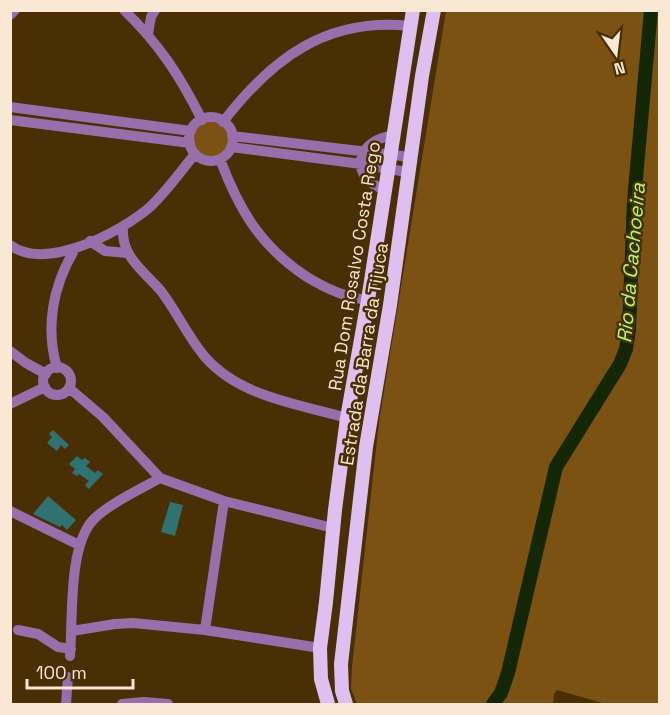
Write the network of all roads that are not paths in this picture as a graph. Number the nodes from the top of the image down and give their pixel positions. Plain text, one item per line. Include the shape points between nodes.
1 (15, 10) edge
2 (124, 10) edge
3 (155, 10) edge
4 (413, 10) edge
5 (434, 10) edge
6 (10, 15) edge
7 (410, 26) junction
8 (148, 34) junction
9 (10, 107) edge
10 (10, 120) edge
11 (202, 120) junction
12 (224, 122) junction
13 (191, 131) junction
14 (232, 136) junction
15 (393, 136) junction
16 (231, 147) junction
17 (192, 148) junction
18 (363, 151) junction
19 (220, 159) junction
20 (389, 161) junction
21 (361, 164) junction
22 (411, 165) junction
23 (385, 189) junction
24 (123, 226) junction
25 (90, 241) junction
26 (10, 245) edge
27 (75, 249) junction
28 (127, 252) junction
29 (368, 300) junction
30 (10, 351) edge
31 (57, 368) junction
32 (46, 374) junction
33 (45, 387) junction
34 (69, 388) junction
35 (10, 404) edge
36 (347, 418) junction
37 (160, 478) junction
38 (224, 501) junction
39 (10, 511) edge
40 (333, 528) junction
41 (79, 545) junction
42 (331, 547) junction
43 (355, 552) junction
44 (18, 630) dead end
45 (205, 630) junction
46 (72, 631) junction
47 (320, 648) junction
48 (68, 677) dead end
49 (66, 705) edge
50 (122, 705) edge
51 (168, 705) edge
52 (328, 705) edge
53 (346, 705) edge

1 - 6 street
2 - 8 street
3 - 8 street
4 - 7 main road, Rua Dom Rosalvo Costa Rego
5 - 22 main road, Estrada da Barra da Tijuca
7 - 12 street via 360,26 309,43 261,77
7 - 15 main road, Rua Dom Rosalvo Costa Rego
8 - 11 street via 172,66
9 - 13 street
10 - 17 street
11 - 12 street
11 - 13 street
12 - 14 street
13 - 17 street
14 - 16 street
14 - 18 street
15 - 18 street via 372,141
15 - 20 main road, Rua Dom Rosalvo Costa Rego
16 - 19 street
16 - 21 street
17 - 19 street via 205,160
17 - 24 street via 165,191
18 - 20 street
18 - 21 street
19 - 29 street via 244,213 281,258 322,286
20 - 21 street
20 - 22 street via 401,171
20 - 23 main road, Rua Dom Rosalvo Costa Rego
21 - 23 street via 369,181
22 - 43 main road, Estrada da Barra da Tijuca via 366,447
23 - 29 main road, Rua Dom Rosalvo Costa Rego
24 - 25 street
24 - 28 street
25 - 27 street
25 - 28 street via 105,251
26 - 27 street via 33,254
27 - 31 street via 60,279 50,324
28 - 36 street via 220,371 255,392
29 - 36 main road, Rua Dom Rosalvo Costa Rego
30 - 32 street
31 - 32 street
31 - 34 street via 68,373
32 - 33 street
33 - 34 street via 54,395
33 - 35 street
34 - 37 street via 103,417
36 - 40 main road, Rua Dom Rosalvo Costa Rego
37 - 38 street
37 - 41 street via 94,519
38 - 40 street
38 - 45 street
39 - 41 street
40 - 42 main road
41 - 46 street
42 - 43 main road via 345,542
42 - 47 main road
43 - 53 main road, Estrada da Barra da Tijuca via 341,664
44 - 46 street via 38,634 70,652
45 - 46 street via 133,623
45 - 47 street
47 - 52 main road via 321,679
48 - 49 street
50 - 51 street

